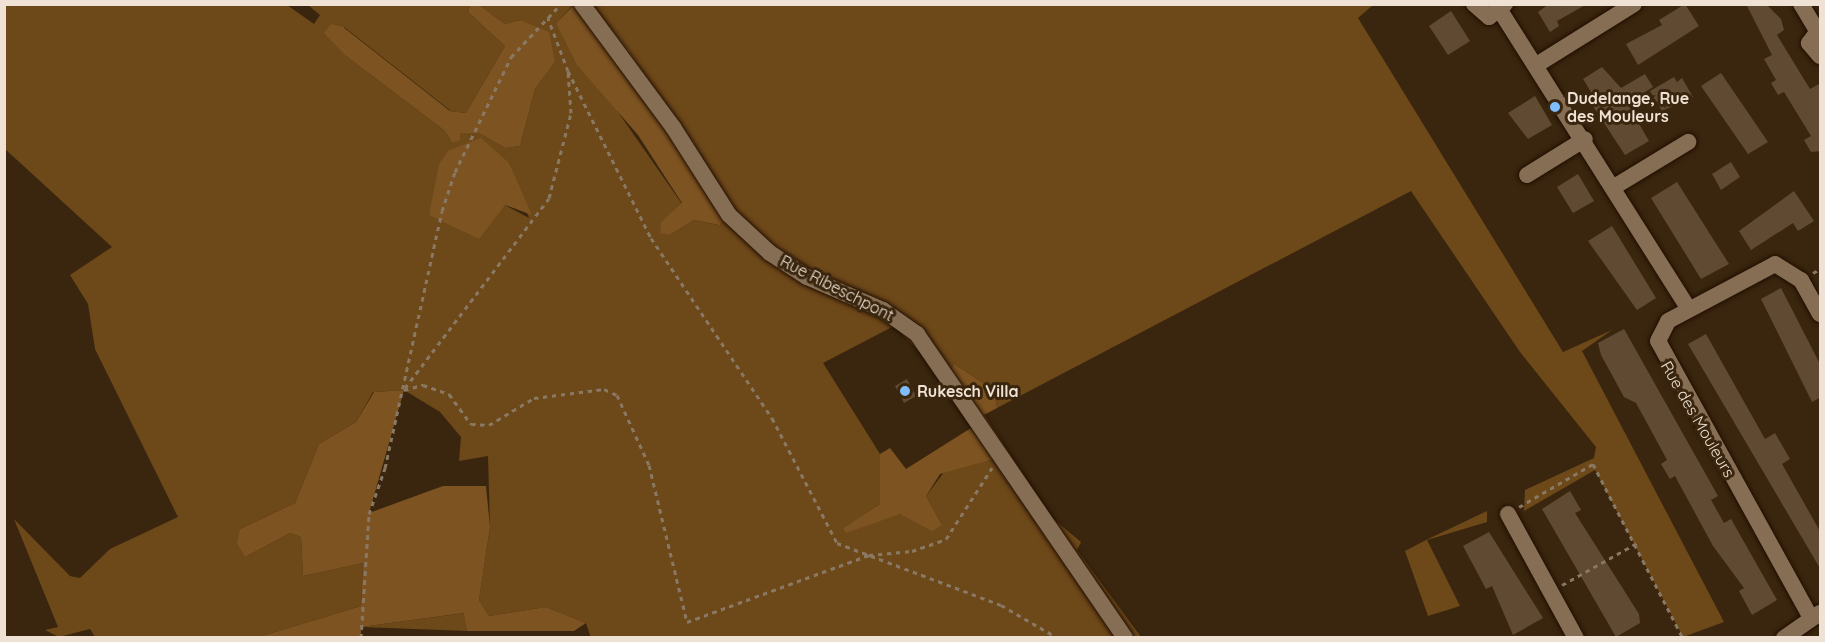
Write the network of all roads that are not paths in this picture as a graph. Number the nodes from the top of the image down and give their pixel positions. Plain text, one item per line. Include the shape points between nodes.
1 (582, 4) edge
2 (1474, 4) edge
3 (1634, 4) edge
4 (1801, 4) edge
5 (1503, 8) edge
6 (1818, 29) edge
7 (1821, 56) edge
8 (1538, 64) junction
9 (1584, 139) junction
10 (1688, 142) dead end
11 (1527, 175) dead end
12 (1614, 187) junction
13 (1689, 309) junction
14 (1821, 314) edge
15 (1508, 514) road end
16 (1816, 615) edge
17 (1125, 638) edge
18 (1576, 638) edge
19 (1784, 638) edge

1 - 17 street, Rue Ribeschpont via 673,127 729,215 770,254 807,277 883,310 917,334
2 - 5 street via 1482,15
3 - 8 street
4 - 6 street
5 - 8 street
6 - 7 street via 1809,43
8 - 9 street
9 - 11 street
9 - 12 street
10 - 12 street
12 - 13 street
13 - 14 street via 1775,264 1801,280
13 - 16 street, Rue des Mouleurs via 1662,327 1660,351
15 - 18 street
16 - 19 street, Rue des Mouleurs

